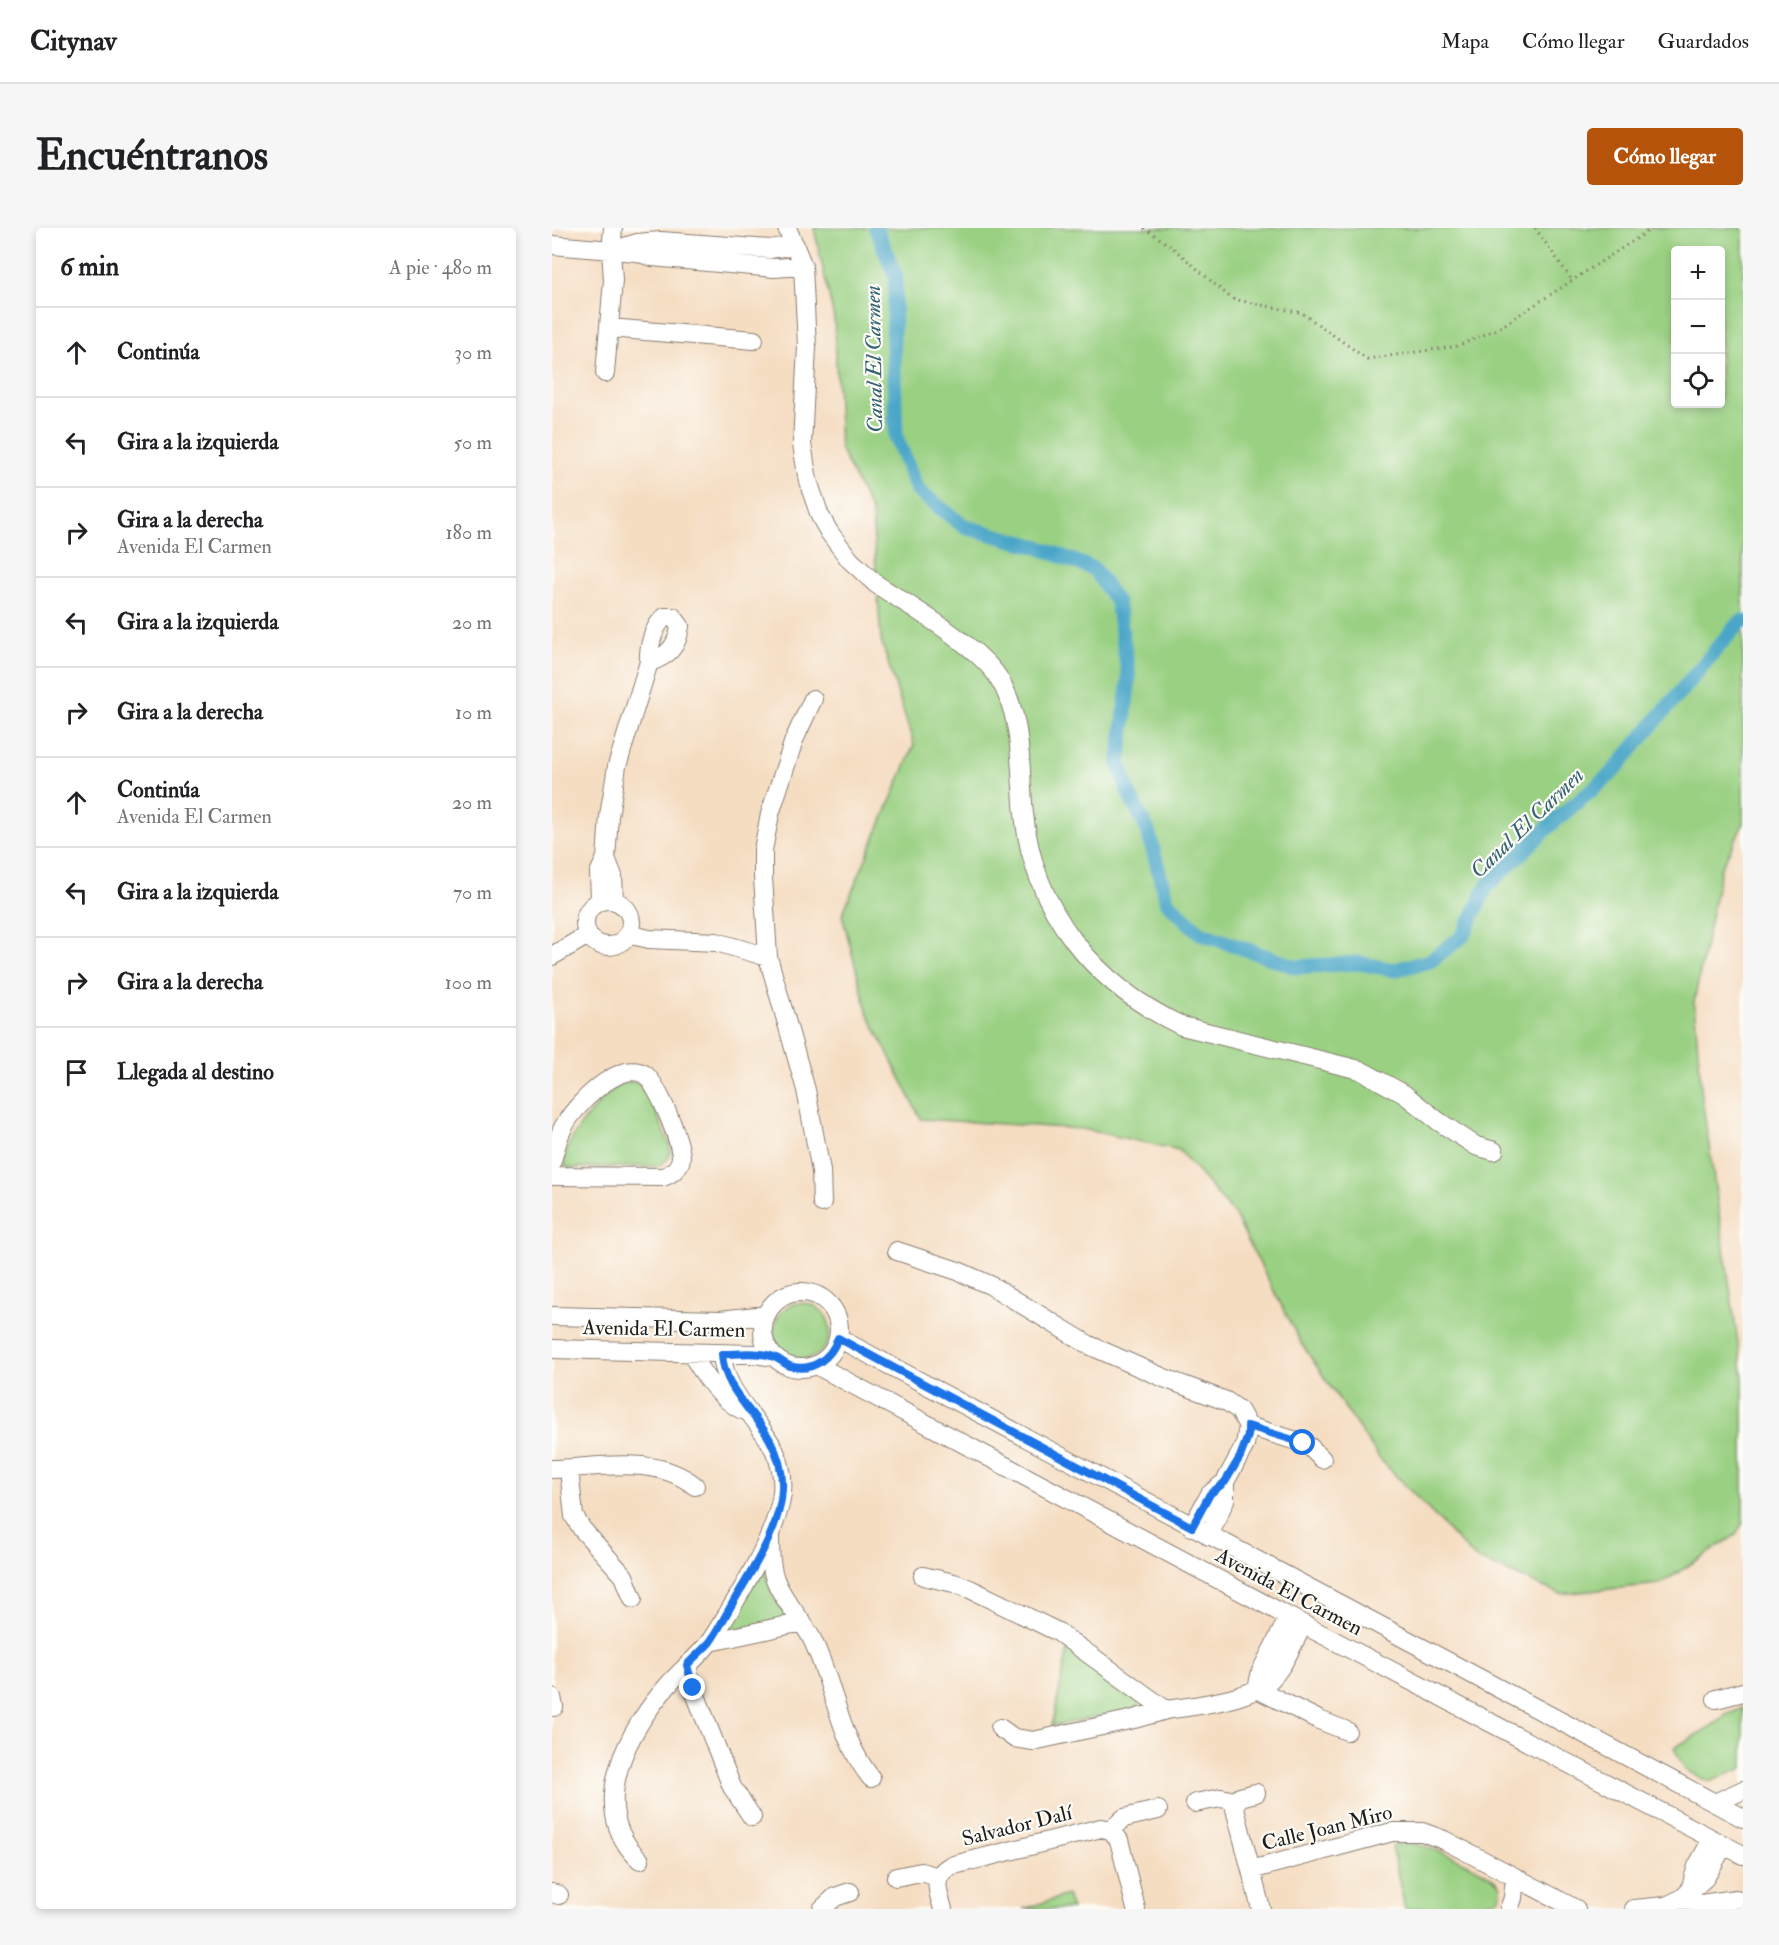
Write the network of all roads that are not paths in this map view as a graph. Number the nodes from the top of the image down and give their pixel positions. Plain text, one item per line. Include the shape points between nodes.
1 (613, 228) edge
2 (787, 228) edge
3 (701, 235) edge
4 (552, 245) edge
5 (795, 245) junction
6 (611, 251) junction
7 (701, 262) junction
8 (803, 266) junction
9 (609, 328) junction
10 (754, 340) dead end
11 (605, 373) dead end
12 (649, 662) dead end
13 (813, 699) dead end
14 (607, 900) junction
15 (628, 934) junction
16 (588, 935) junction
17 (552, 956) edge
18 (768, 957) junction
19 (1494, 1151) dead end
20 (552, 1161) edge
21 (552, 1176) edge
22 (822, 1203) dead end
23 (897, 1251) dead end
24 (766, 1315) junction
25 (552, 1316) edge
26 (838, 1338) junction
27 (552, 1349) edge
28 (691, 1353) junction
29 (722, 1354) junction
30 (774, 1357) junction
31 (816, 1365) junction
32 (749, 1413) junction
33 (1248, 1426) junction
34 (1322, 1459) dead end
35 (560, 1469) edge
36 (1225, 1482) junction
37 (695, 1485) dead end
38 (1192, 1527) junction
39 (770, 1532) junction
40 (1209, 1536) junction
41 (923, 1575) dead end
42 (633, 1599) dead end
43 (1296, 1621) junction
44 (802, 1622) junction
45 (710, 1642) junction
46 (687, 1665) junction
47 (1257, 1689) junction
48 (1743, 1692) edge
49 (1716, 1699) dead end
50 (1166, 1710) junction
51 (1000, 1728) dead end
52 (1347, 1731) dead end
53 (871, 1778) dead end
54 (1743, 1790) edge
55 (1256, 1793) dead end
56 (1235, 1801) junction
57 (1195, 1803) dead end
58 (1715, 1803) junction
59 (1158, 1810) dead end
60 (752, 1817) dead end
61 (1743, 1818) edge
62 (1111, 1830) junction
63 (1718, 1842) junction
64 (1743, 1855) edge
65 (640, 1860) dead end
66 (1251, 1870) junction
67 (896, 1877) dead end
68 (938, 1877) junction
69 (1515, 1877) junction
70 (850, 1892) dead end
71 (1686, 1894) junction
72 (1736, 1899) dead end
73 (822, 1909) edge
74 (943, 1909) edge
75 (1136, 1909) edge
76 (1262, 1909) edge
77 (1509, 1909) edge
78 (1576, 1909) edge
79 (1634, 1909) edge

1 - 6 street
2 - 5 street
3 - 5 street via 770,249
3 - 6 street via 637,243
3 - 7 street
4 - 6 street
5 - 8 street
6 - 7 street
6 - 9 street
7 - 8 street via 774,268
8 - 19 street via 807,347 802,444 817,507 839,546 862,572 978,654 998,677 1017,723 1024,814 1034,862 1052,907 1078,948 1117,986 1162,1017 1182,1026 1360,1070 1404,1094 1476,1146
9 - 10 street
9 - 11 street
12 - 14 street via 617,766 609,816 606,858 613,876
13 - 18 street via 794,740 766,831 763,877
14 - 15 street via 621,903 629,913
14 - 16 street via 593,904 585,915
15 - 16 street via 618,943 605,946
15 - 18 street via 649,939 716,942
16 - 17 street
18 - 22 street via 806,1090 821,1171
20 - 21 street via 563,1127 573,1112 606,1081 629,1071 644,1074 656,1088 681,1158 677,1168 663,1177
23 - 33 street via 990,1285 1096,1348 1226,1401 1239,1410
24 - 25 street, Avenida El Carmen via 720,1320
24 - 26 street via 785,1295 812,1293 834,1311
24 - 30 street via 763,1334
26 - 31 street via 830,1354
26 - 38 street, Avenida El Carmen
27 - 28 street, Avenida El Carmen
28 - 29 street, Avenida El Carmen
28 - 32 street via 723,1397
29 - 30 street, Avenida El Carmen
29 - 32 street via 726,1375
30 - 31 street via 791,1366
31 - 43 street, Avenida El Carmen
32 - 39 street via 774,1448 782,1479 781,1501
33 - 34 street via 1303,1443
33 - 36 street via 1243,1451
35 - 37 street via 657,1467 678,1473
35 - 42 street via 574,1516 624,1576
36 - 38 street via 1210,1494
36 - 40 street via 1225,1500
38 - 40 street, Avenida El Carmen
39 - 44 street via 777,1584
39 - 45 street
40 - 58 street, Avenida El Carmen
41 - 50 street via 990,1598 1058,1632
43 - 47 street via 1274,1676
43 - 63 street, Avenida El Carmen
44 - 45 street
44 - 53 street via 818,1653 850,1743
45 - 46 street
46 - 60 street via 732,1787
46 - 65 street via 648,1710 617,1771 615,1819 626,1845
47 - 50 street via 1224,1700
47 - 52 street
48 - 49 street
50 - 51 street via 1033,1741 1014,1738
54 - 58 street
55 - 56 street
56 - 57 street via 1221,1798
56 - 66 street, Calle Joan Miro
58 - 61 street, Avenida El Carmen
59 - 62 street, Salvador Dalí via 1124,1818
62 - 68 street, Salvador Dalí via 1101,1828 950,1866
62 - 75 street via 1119,1840
63 - 64 street, Avenida El Carmen
63 - 71 street via 1696,1866
66 - 69 street, Calle Joan Miro via 1392,1832 1411,1831 1434,1835
66 - 76 street, Calle Joan Miro
67 - 68 street via 921,1872
68 - 74 street
69 - 77 street
69 - 78 street, Calle Joan Miro
70 - 73 street via 835,1897
71 - 72 street via 1701,1904
71 - 79 street via 1666,1906

